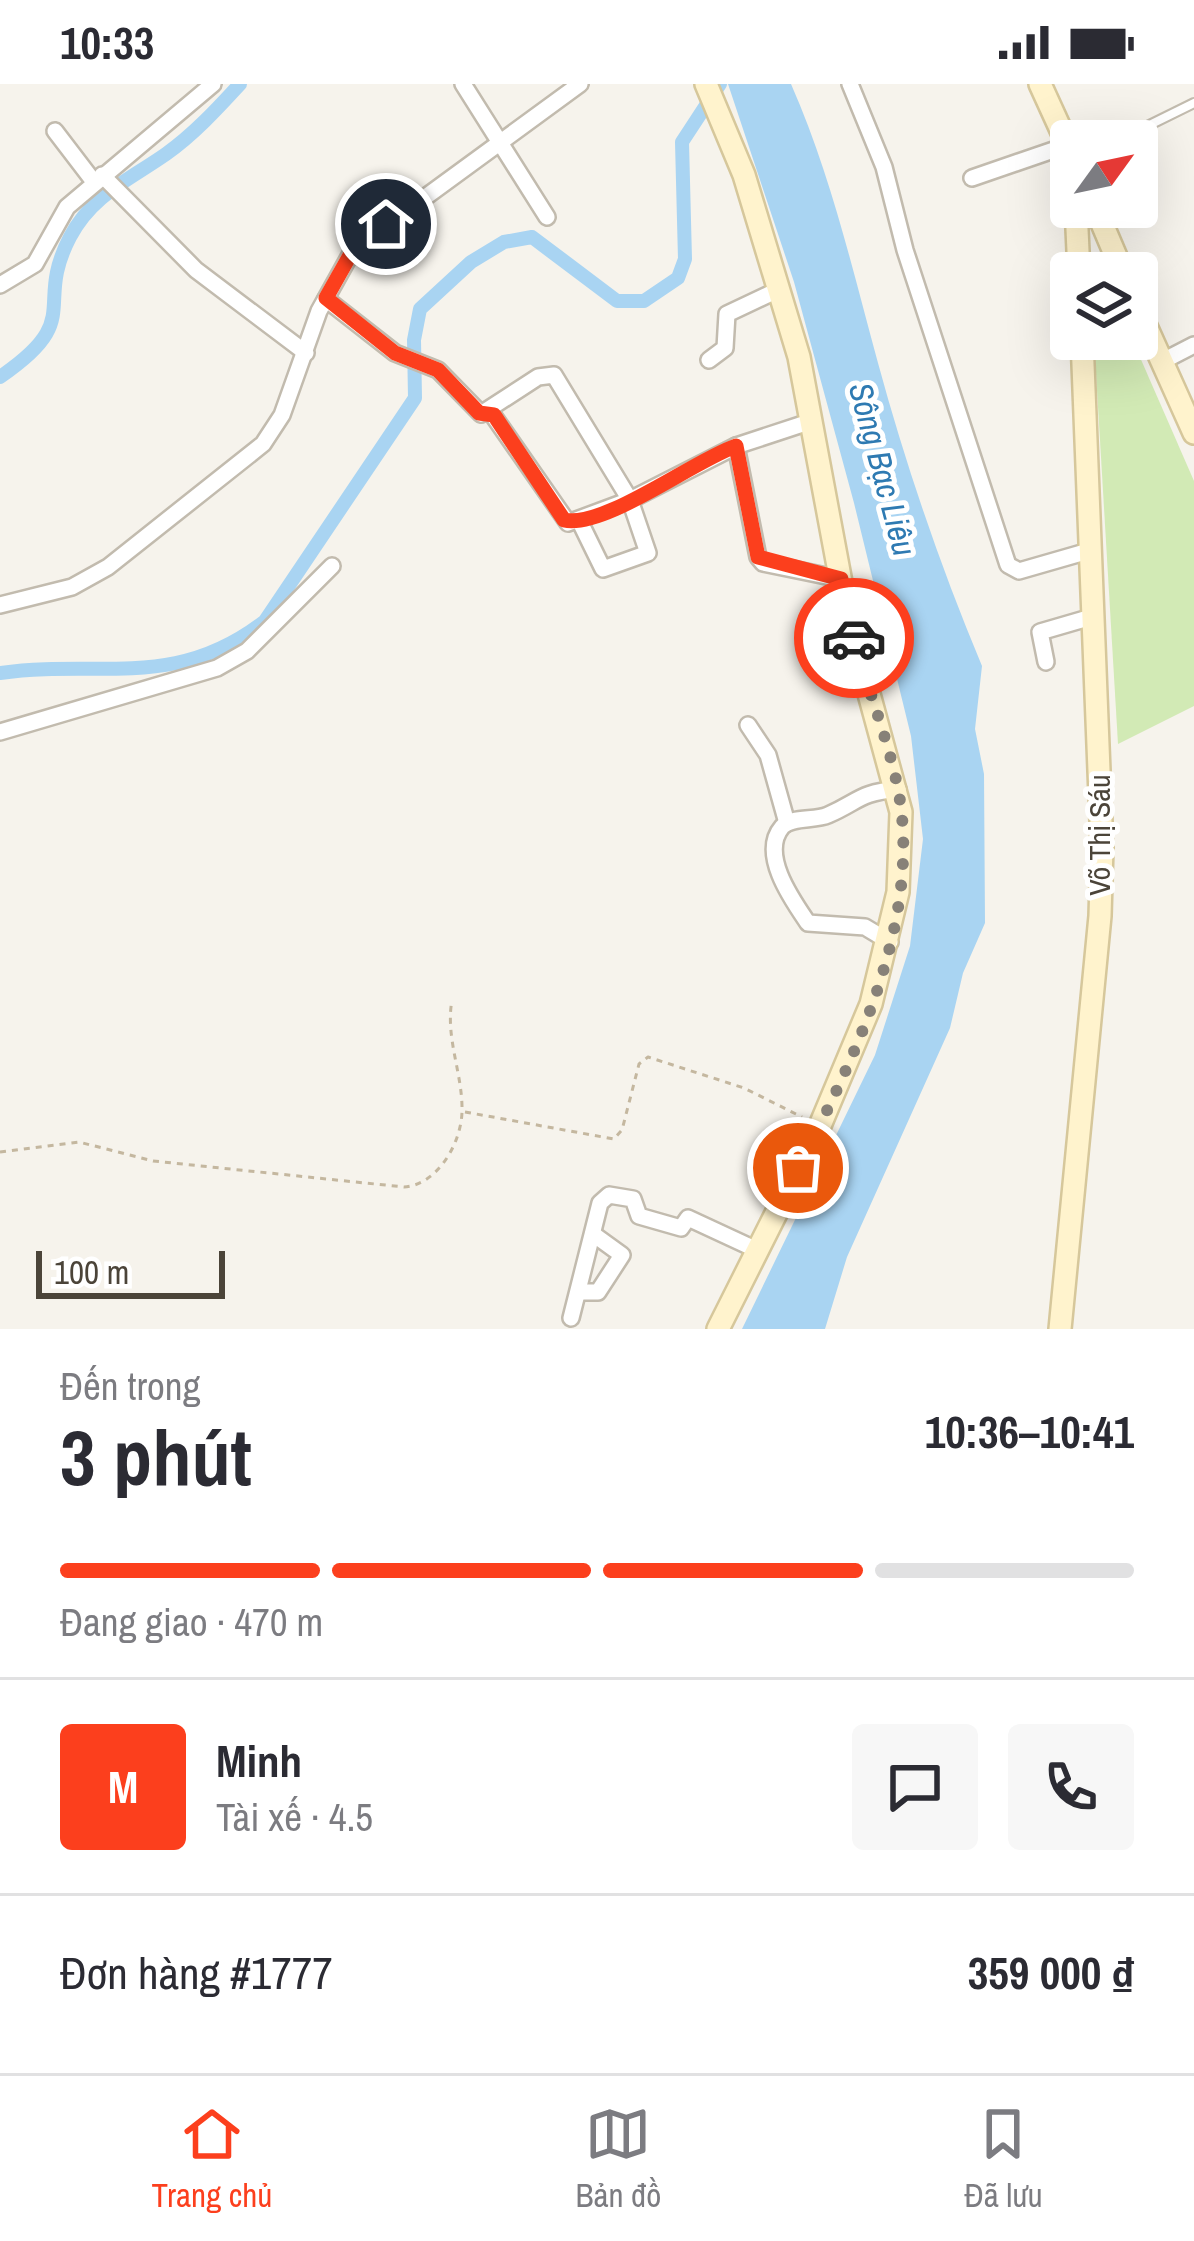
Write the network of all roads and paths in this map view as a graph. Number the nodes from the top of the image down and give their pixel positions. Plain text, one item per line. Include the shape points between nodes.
1 (213, 84) edge
2 (463, 84) edge
3 (580, 84) edge
4 (706, 84) edge
5 (850, 84) edge
6 (1040, 84) edge
7 (1194, 103) edge
8 (1057, 120) edge
9 (1158, 121) edge
10 (55, 131) dead end
11 (500, 142) junction
12 (1050, 154) edge
13 (972, 178) dead end
14 (106, 184) junction
15 (547, 217) dead end
16 (1077, 228) edge
17 (1103, 228) edge
18 (1106, 234) junction
19 (1077, 238) junction
20 (1078, 252) edge
21 (1114, 252) edge
22 (0, 285) edge
23 (780, 289) junction
24 (326, 298) junction
25 (1194, 345) edge
26 (306, 353) junction
27 (1158, 355) edge
28 (709, 360) dead end
29 (1083, 360) edge
30 (1161, 362) junction
31 (490, 411) junction
32 (812, 421) junction
33 (1194, 433) edge
34 (736, 446) junction
35 (631, 500) junction
36 (579, 520) junction
37 (1092, 550) junction
38 (332, 566) dead end
39 (841, 579) junction
40 (0, 605) edge
41 (1095, 616) junction
42 (1046, 662) dead end
43 (748, 725) dead end
44 (0, 732) edge
45 (898, 789) junction
46 (787, 823) junction
47 (890, 942) junction
48 (452, 1000) dead end
49 (462, 1112) junction
50 (819, 1128) junction
51 (0, 1152) edge
52 (593, 1234) junction
53 (757, 1250) junction
54 (579, 1292) junction
55 (571, 1318) dead end
56 (718, 1329) edge
57 (1060, 1329) edge

1 - 14 street
2 - 11 street
3 - 11 street
4 - 23 main road
5 - 37 street via 884,167 1008,565 1019,572
6 - 8 main road
7 - 9 lane
10 - 14 street
11 - 15 street
11 - 24 street via 353,250
12 - 13 street
14 - 22 street via 63,212 35,264
14 - 26 street via 196,270
16 - 19 main road
17 - 18 main road
18 - 19 street via 1088,230
18 - 21 main road
19 - 20 main road
23 - 28 street via 728,314 725,348
23 - 32 main road
24 - 26 street
24 - 31 street via 395,353 438,370 479,413
25 - 30 street
26 - 40 street via 275,430 225,477 108,567
27 - 30 main road
29 - 37 main road, Võ Thị Sáu
30 - 33 main road
31 - 35 street via 538,377 554,375
31 - 36 street via 564,520
32 - 34 street
32 - 39 main road
34 - 35 street
34 - 39 street via 758,557
35 - 36 street
35 - 36 street via 648,554 603,569
37 - 41 main road, Võ Thị Sáu
38 - 44 street via 248,651 217,668
39 - 45 main road
41 - 42 street via 1040,632
41 - 57 main road, Võ Thị Sáu via 1100,916
43 - 46 street via 768,755
45 - 46 street via 862,793 826,816
45 - 47 main road
46 - 47 street via 778,832 777,870 808,923 865,928
47 - 50 main road
48 - 49 path
49 - 50 path via 614,1138 648,1057 777,1101
49 - 51 path via 440,1170 416,1186 153,1161 80,1142
50 - 53 main road
52 - 53 street via 609,1195 633,1199 639,1216 681,1228 688,1218
52 - 54 street
52 - 54 street via 622,1255 598,1292
53 - 56 main road
54 - 55 street

